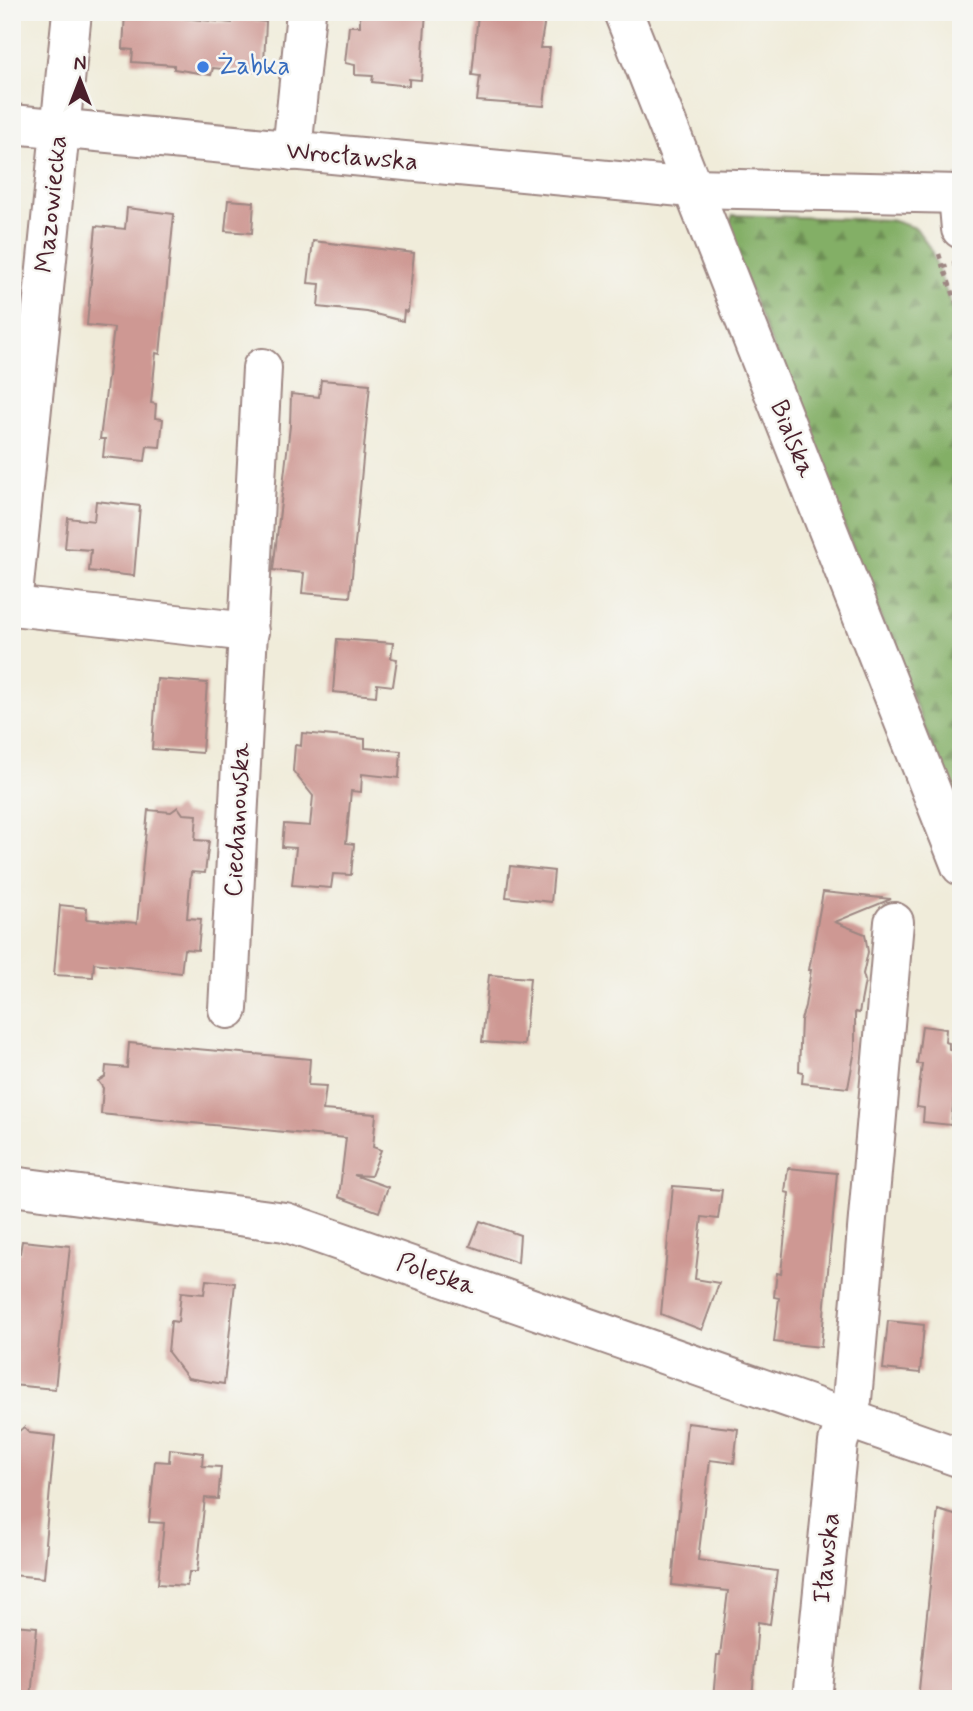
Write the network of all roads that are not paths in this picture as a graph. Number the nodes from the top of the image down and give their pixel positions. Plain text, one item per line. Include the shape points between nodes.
1 (72, 12) edge
2 (306, 12) edge
3 (623, 12) edge
4 (12, 124) edge
5 (60, 129) junction
6 (292, 151) junction
7 (692, 188) junction
8 (960, 206) edge
9 (262, 369) dead end
10 (12, 605) edge
11 (249, 632) junction
12 (961, 866) edge
13 (894, 922) dead end
14 (228, 1009) dead end
15 (12, 1186) edge
16 (846, 1418) junction
17 (961, 1458) edge
18 (812, 1699) edge

1 - 5 street, Mazowiecka
2 - 6 street
3 - 7 street, Bialska
4 - 5 street, Wrocławska
5 - 6 street, Wrocławska
5 - 10 street, Mazowiecka
6 - 7 street, Wrocławska
7 - 8 street, Wrocławska
7 - 12 street, Bialska
9 - 11 street, Ciechanowska
10 - 11 street
11 - 14 street, Ciechanowska
13 - 16 street via 852,1400
15 - 16 street, Poleska via 285,1222
16 - 17 street, Poleska
16 - 18 street, Iławska via 838,1443

